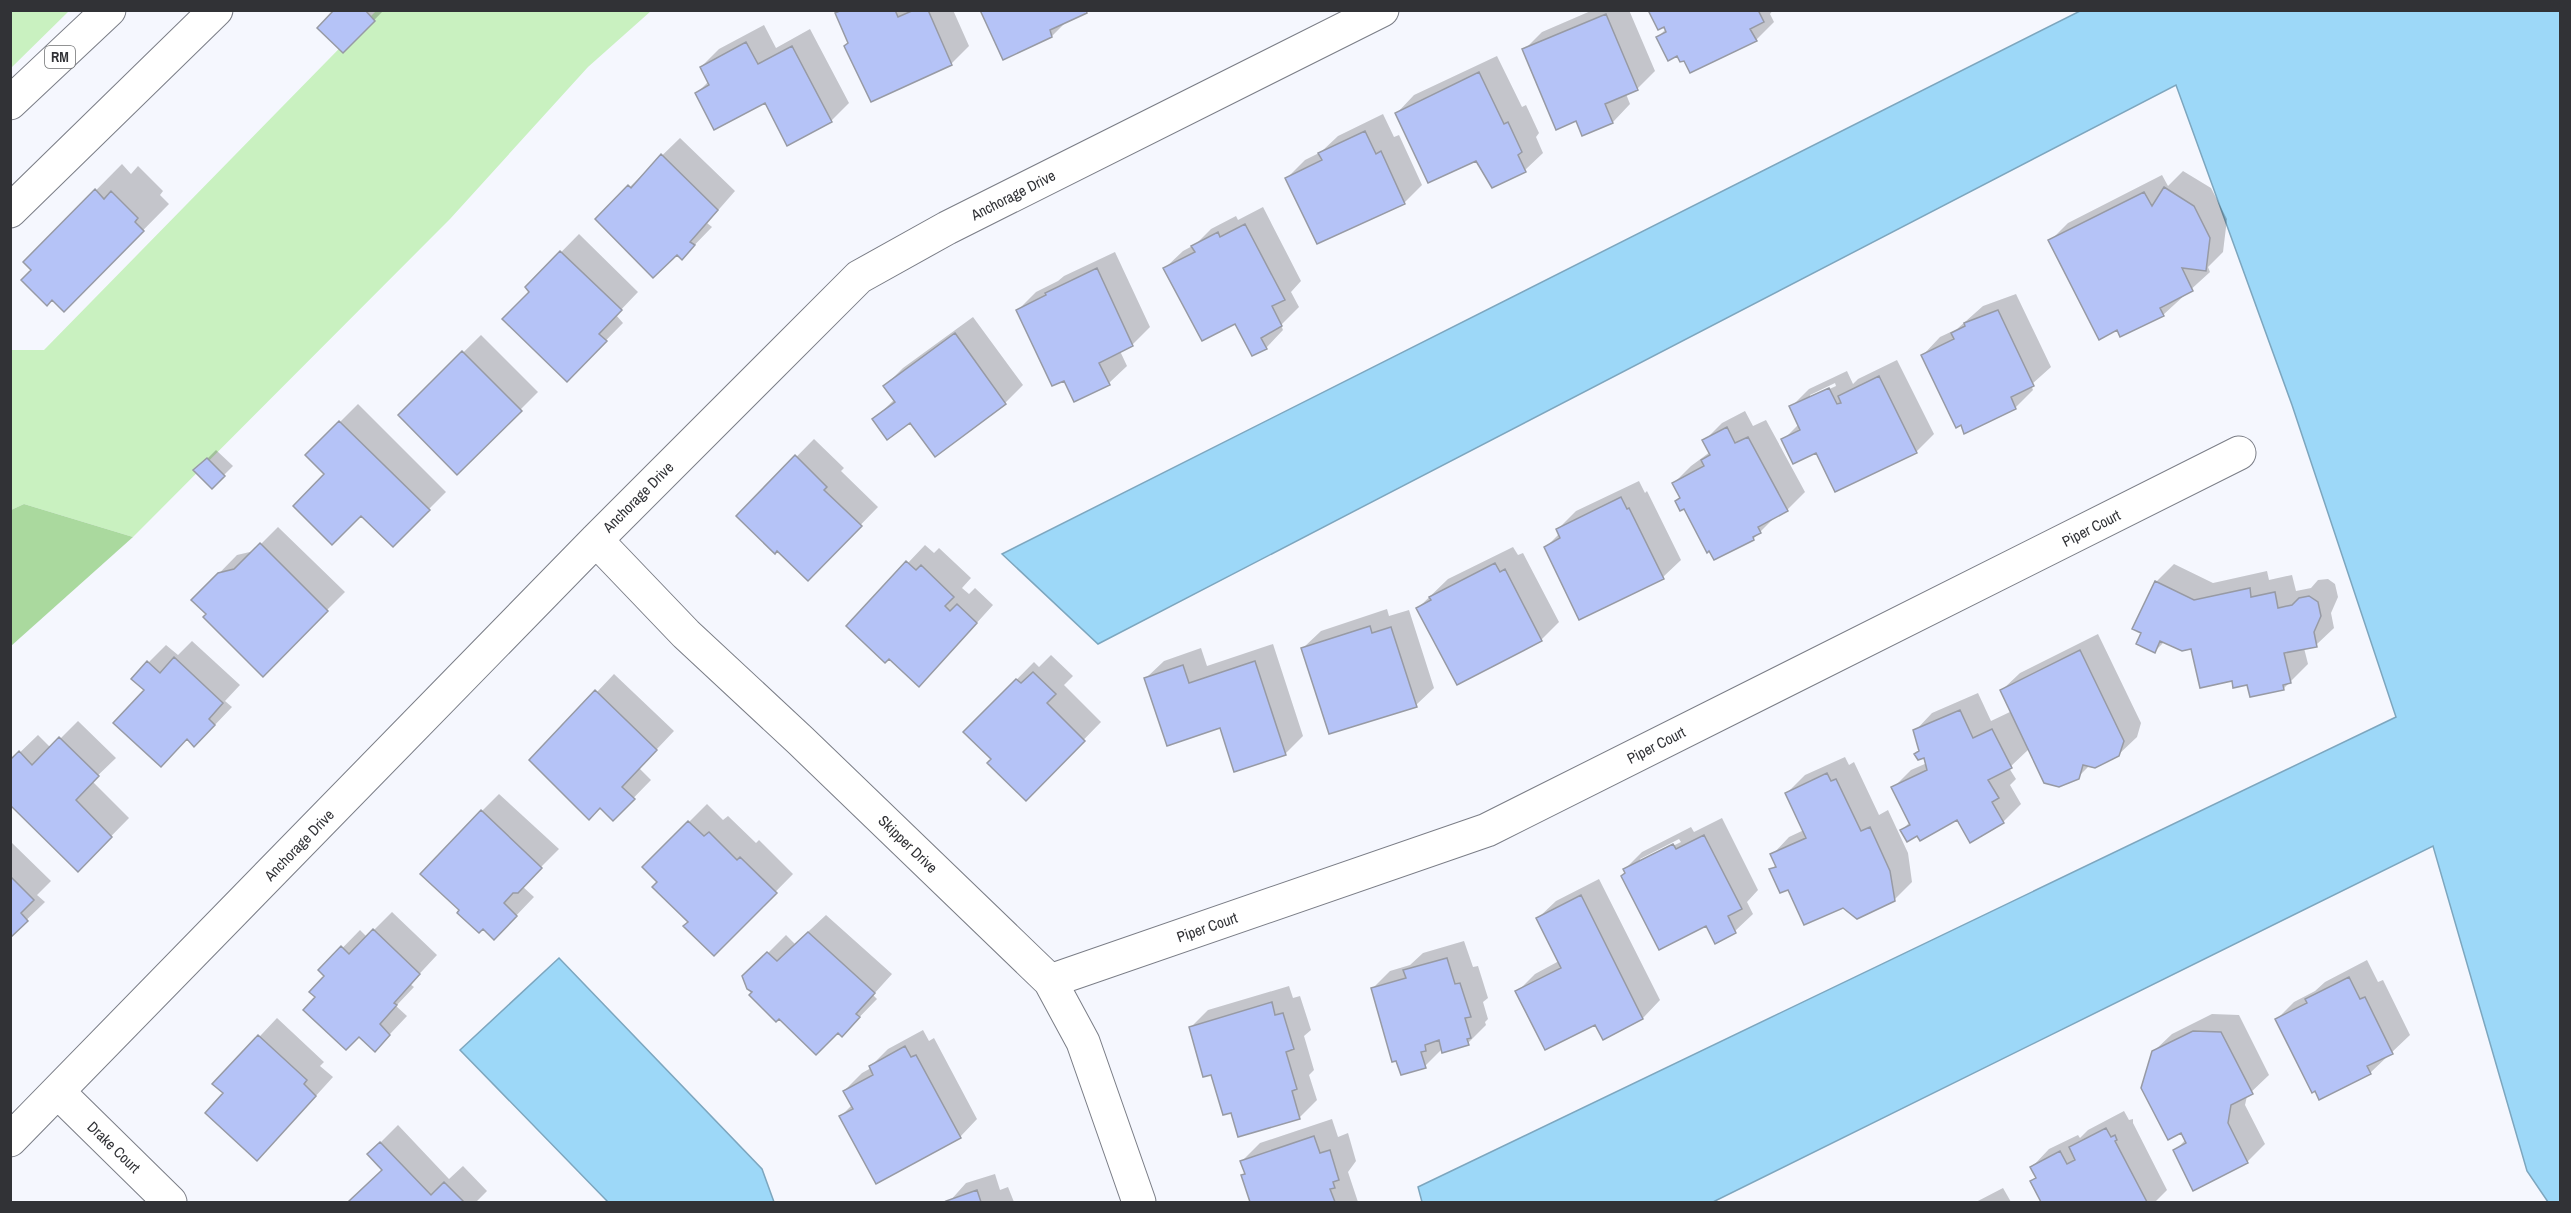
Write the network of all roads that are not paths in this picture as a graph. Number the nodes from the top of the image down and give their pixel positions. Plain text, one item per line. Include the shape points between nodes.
1 (109, 10) edge
2 (216, 10) edge
3 (1382, 10) edge
4 (10, 103) edge
5 (10, 211) edge
6 (2239, 453) dead end
7 (596, 540) junction
8 (1050, 981) junction
9 (58, 1092) junction
10 (10, 1140) edge
11 (170, 1203) edge
12 (1139, 1203) edge

1 - 4 main road, RM
2 - 5 main road
3 - 7 main road, Anchorage Drive via 947,228 859,277
6 - 8 main road, Piper Court via 1487,830
7 - 8 main road, Skipper Drive via 686,634
7 - 9 main road, Anchorage Drive
8 - 12 main road, Skipper Drive via 1083,1042
9 - 10 main road, Anchorage Drive
9 - 11 main road, Drake Court

